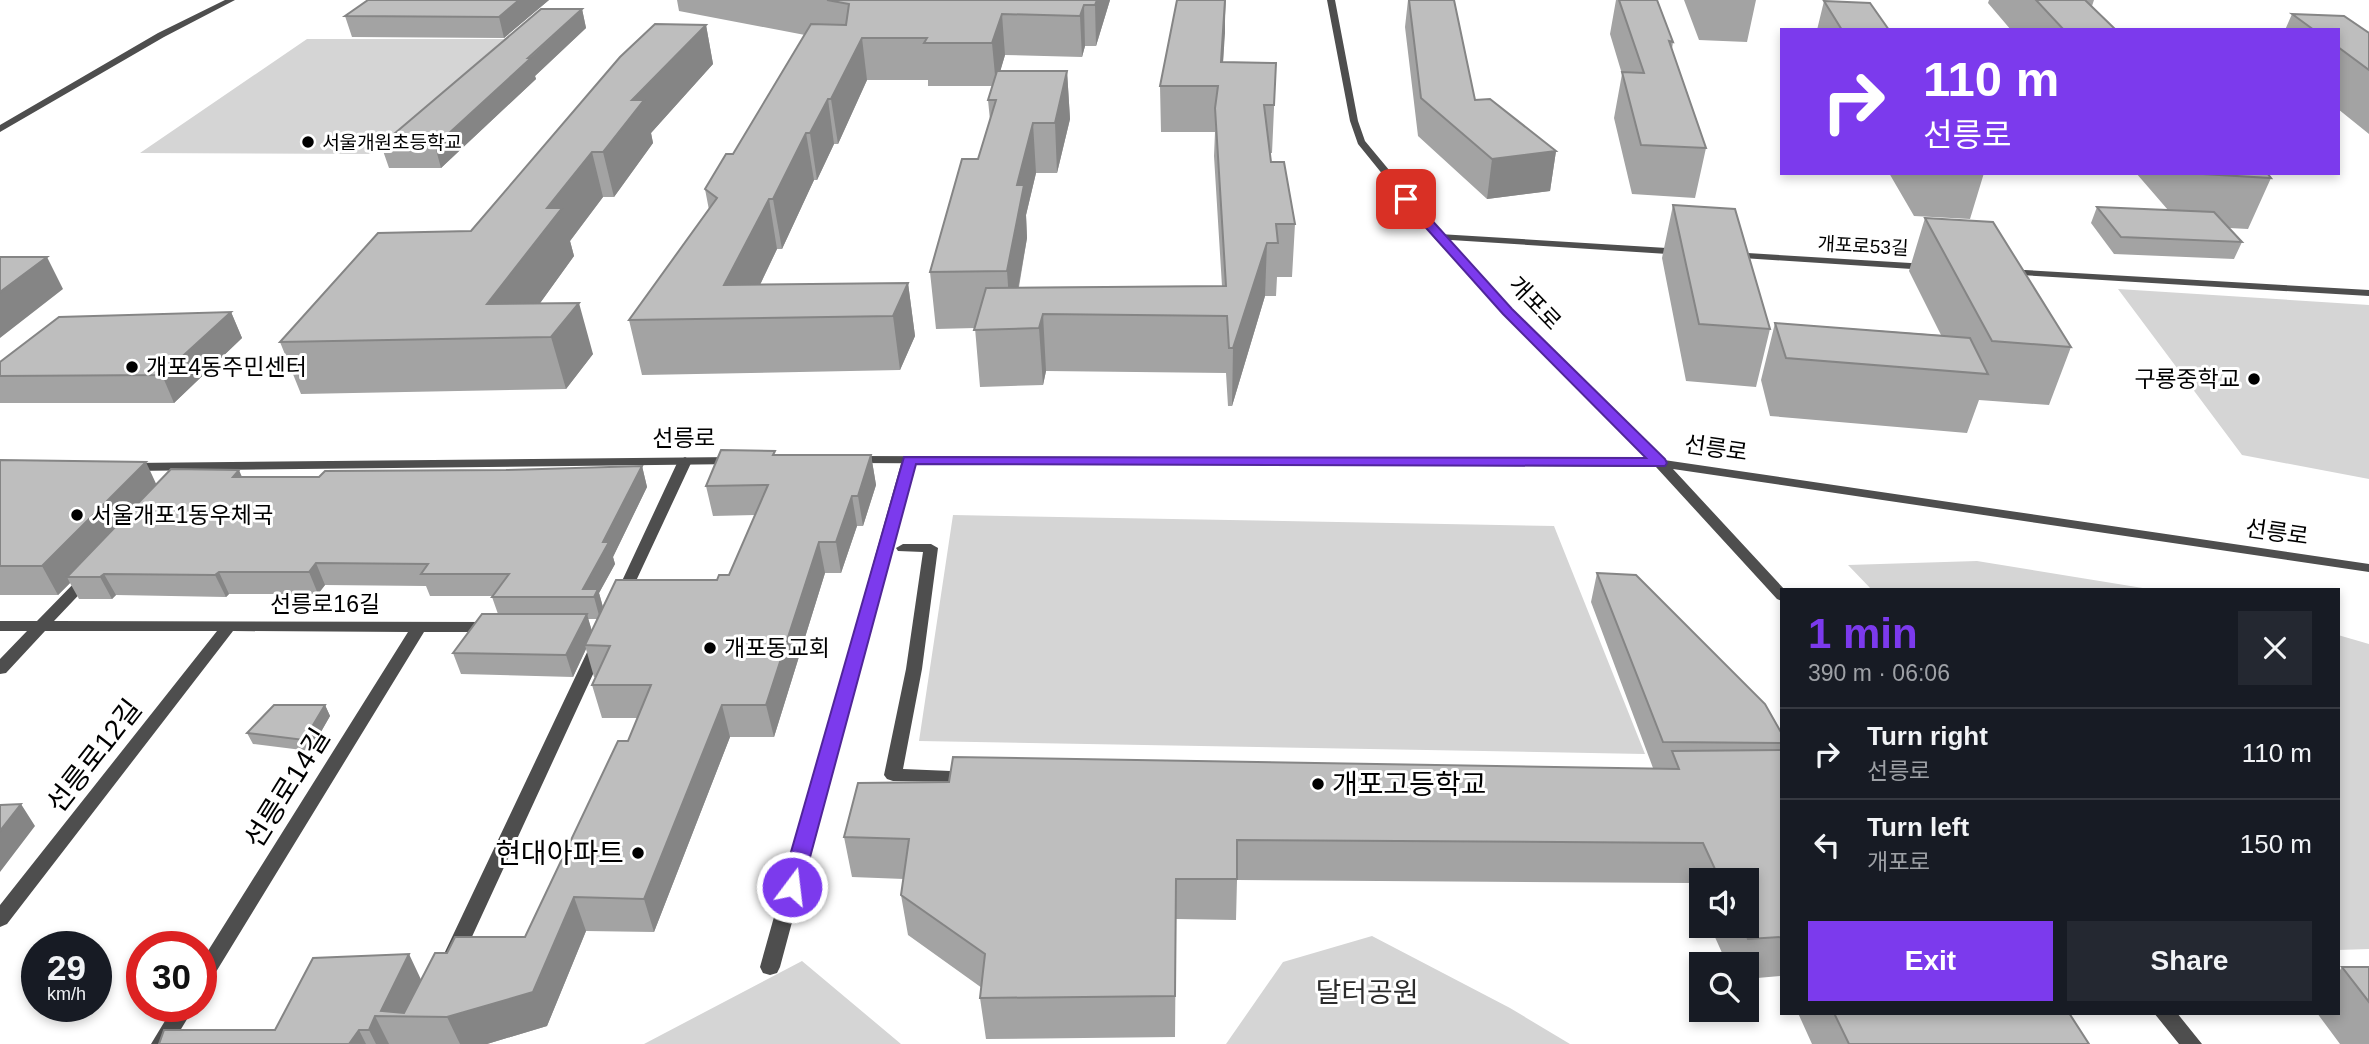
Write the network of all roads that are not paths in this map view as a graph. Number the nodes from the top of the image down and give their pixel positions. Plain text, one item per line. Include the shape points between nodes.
1 (231, 0) edge
2 (1331, 0) edge
3 (0, 129) edge
4 (1439, 237) junction
5 (1692, 253) edge
6 (1720, 255) edge
7 (1942, 268) edge
8 (1997, 271) edge
9 (2369, 293) edge
10 (844, 460) edge
11 (909, 460) junction
12 (685, 461) junction
13 (751, 461) edge
14 (1660, 463) junction
15 (110, 467) edge
16 (193, 467) junction
17 (174, 486) edge
18 (903, 548) dead end
19 (98, 566) edge
20 (2369, 568) edge
21 (1780, 594) edge
22 (0, 626) edge
23 (41, 626) junction
24 (229, 626) junction
25 (419, 627) junction
26 (500, 627) edge
27 (0, 669) edge
28 (989, 776) edge
29 (0, 919) edge
30 (217, 953) edge
31 (770, 967) dead end
32 (447, 969) edge
33 (2166, 1015) edge
34 (175, 1022) edge
35 (161, 1044) edge
36 (2192, 1044) edge

1 - 3 street via 161,35
2 - 4 street, 개포로 via 1361,142
4 - 5 street
4 - 14 street, 개포로
6 - 7 street, 개포로53길
8 - 9 street
10 - 11 street, 선릉로
11 - 14 street, 선릉로
11 - 31 street
12 - 13 street, 선릉로
12 - 16 street, 선릉로
12 - 32 street
14 - 20 street, 선릉로
14 - 21 street, 개포로
15 - 16 street, 선릉로
16 - 17 street
18 - 28 street via 930,548 914,669 893,775
19 - 23 street
22 - 23 street, 선릉로16길
23 - 24 street, 선릉로16길
23 - 27 street
24 - 25 street, 선릉로16길
24 - 29 street, 선릉로12길
25 - 26 street, 선릉로16길
25 - 30 street, 선릉로14길
33 - 36 street
34 - 35 street

